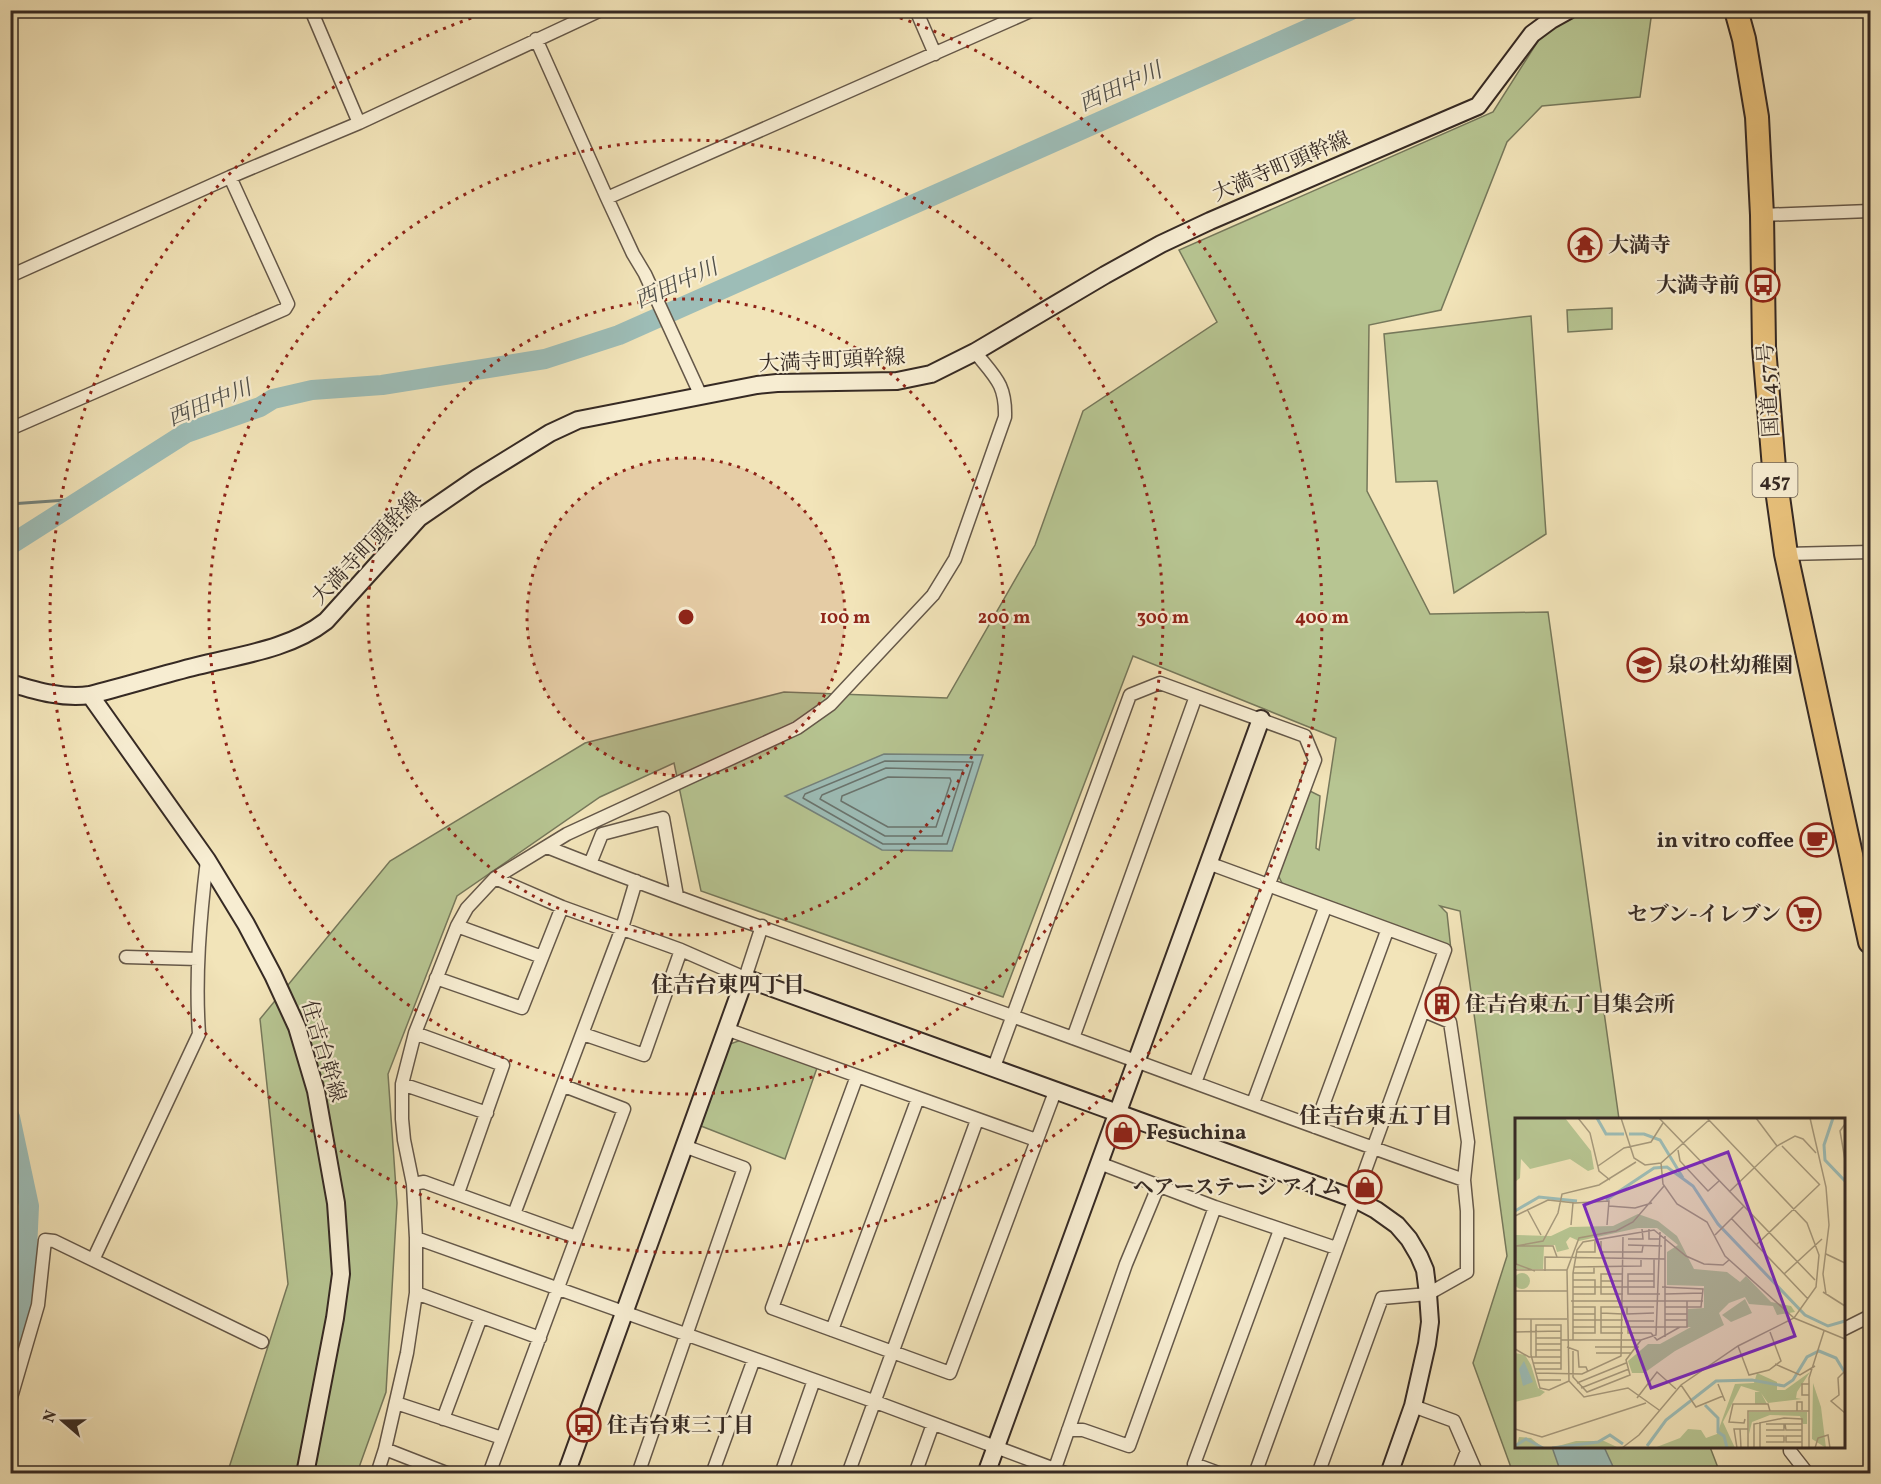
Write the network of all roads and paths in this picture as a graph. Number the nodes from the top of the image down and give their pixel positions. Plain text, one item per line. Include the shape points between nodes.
1 (311, 10) edge
2 (601, 10) edge
3 (916, 10) edge
4 (1033, 10) edge
5 (1569, 10) edge
6 (1736, 10) edge
7 (536, 39) junction
8 (935, 54) junction
9 (359, 123) junction
10 (230, 177) junction
11 (607, 198) junction
12 (1870, 211) edge
13 (1762, 215) junction
14 (10, 276) edge
15 (975, 352) junction
16 (701, 396) junction
17 (10, 429) edge
18 (1870, 552) edge
19 (1786, 554) junction
20 (10, 683) edge
21 (90, 695) junction
22 (1196, 696) junction
23 (1261, 719) junction
24 (547, 847) junction
25 (207, 860) junction
26 (1208, 863) junction
27 (590, 864) junction
28 (495, 878) junction
29 (636, 881) junction
30 (1864, 881) edge
31 (1268, 885) junction
32 (677, 896) junction
33 (562, 907) junction
34 (1325, 908) junction
35 (456, 926) junction
36 (762, 926) junction
37 (622, 928) junction
38 (1387, 931) junction
39 (1870, 942) edge
40 (681, 950) junction
41 (126, 957) dead end
42 (542, 957) junction
43 (198, 959) junction
44 (436, 978) junction
45 (745, 978) junction
46 (1424, 1011) junction
47 (1014, 1016) junction
48 (726, 1029) junction
49 (415, 1033) junction
50 (583, 1034) junction
51 (1073, 1038) junction
52 (1136, 1062) junction
53 (994, 1067) junction
54 (857, 1076) junction
55 (1195, 1083) junction
56 (402, 1084) junction
57 (564, 1086) junction
58 (1056, 1089) junction
59 (918, 1098) junction
60 (1253, 1103) junction
61 (1119, 1112) junction
62 (487, 1113) junction
63 (977, 1120) junction
64 (1315, 1127) junction
65 (1036, 1140) junction
66 (684, 1146) junction
67 (1374, 1149) junction
68 (1099, 1163) junction
69 (1464, 1180) junction
70 (413, 1184) junction
71 (1158, 1186) junction
72 (458, 1193) junction
73 (1355, 1199) junction
74 (1215, 1207) junction
75 (514, 1214) junction
76 (1280, 1230) junction
77 (576, 1237) junction
78 (416, 1238) junction
79 (1336, 1248) junction
80 (93, 1260) junction
81 (558, 1288) junction
82 (416, 1293) junction
83 (1428, 1294) junction
84 (625, 1313) junction
85 (1870, 1316) edge
86 (481, 1317) junction
87 (1845, 1328) edge
88 (832, 1330) junction
89 (687, 1335) junction
90 (540, 1338) junction
91 (262, 1342) dead end
92 (892, 1352) junction
93 (754, 1359) junction
94 (814, 1380) junction
95 (10, 1401) edge
96 (873, 1401) junction
97 (396, 1403) junction
98 (1413, 1406) junction
99 (443, 1419) junction
100 (933, 1424) junction
101 (1068, 1430) junction
102 (502, 1438) junction
103 (995, 1447) junction
104 (1790, 1448) edge
105 (385, 1449) junction
106 (1467, 1451) junction
107 (1054, 1471) edge
108 (304, 1473) edge
109 (377, 1473) edge
110 (449, 1473) edge
111 (489, 1473) edge
112 (566, 1473) edge
113 (638, 1473) edge
114 (712, 1473) edge
115 (781, 1473) edge
116 (848, 1473) edge
117 (915, 1473) edge
118 (986, 1473) edge
119 (1068, 1473) edge
120 (1221, 1473) edge
121 (1255, 1473) edge
122 (1318, 1473) edge
123 (1389, 1473) edge
124 (1458, 1473) edge
125 (1477, 1473) edge
126 (1808, 1473) edge

1 - 9 street
2 - 7 street
3 - 8 street
4 - 8 street
5 - 15 street, 大満寺町頭幹線 via 1532,34 1478,106 1161,244
6 - 13 highway, 国道457号 / 457 via 1757,117
7 - 9 street
7 - 11 street
8 - 11 street
9 - 10 street
10 - 14 street
10 - 17 street via 288,304 285,309
11 - 16 street
12 - 13 street
13 - 19 highway, 国道457号 / 457 via 1764,347
15 - 16 street, 大満寺町頭幹線 via 917,378 777,383
15 - 24 street via 1003,388 1005,417 955,559 933,596 831,704 796,728 593,820
16 - 21 street, 大満寺町頭幹線 via 578,420 550,432 419,518 327,621 311,633
18 - 19 street
19 - 30 highway, 国道457号 / 457
20 - 21 street, 大満寺町頭幹線 via 41,692
21 - 25 street, 住吉台幹線
22 - 23 street
22 - 47 street via 1160,683 1130,695
22 - 51 street
23 - 26 street
23 - 31 street via 1305,736 1315,760
24 - 27 street
24 - 28 street
25 - 43 street
25 - 108 street, 住吉台幹線 via 257,944 297,1027 316,1091 336,1203 341,1274
26 - 31 street
26 - 52 street
27 - 29 street
27 - 32 street via 602,834 663,818
28 - 33 street
28 - 35 street
29 - 32 street
29 - 37 street
30 - 39 highway, 国道457号 / 457
31 - 34 street
31 - 55 street
32 - 36 street
33 - 37 street
33 - 42 street
34 - 38 street
34 - 60 street
35 - 42 street
35 - 44 street
36 - 45 street
36 - 47 street
37 - 40 street
37 - 50 street
38 - 46 street via 1445,950
38 - 64 street
40 - 45 street
40 - 50 street via 644,1055
41 - 43 street
42 - 44 street via 522,1008
43 - 80 street via 199,1034
44 - 49 street
45 - 48 street
45 - 53 street
46 - 67 street
46 - 69 street via 1450,1022 1468,1142
47 - 51 street
47 - 53 street
48 - 54 street
48 - 66 street
49 - 56 street
49 - 62 street via 503,1065
50 - 57 street
51 - 52 street
52 - 55 street
52 - 61 street
53 - 58 street
54 - 59 street
54 - 88 street via 772,1308
55 - 60 street
56 - 62 street
56 - 70 street via 404,1140
57 - 75 street
57 - 77 street via 624,1109
58 - 61 street
58 - 65 street
59 - 63 street
59 - 88 street
60 - 64 street
61 - 68 street
61 - 73 street
62 - 72 street
63 - 65 street
63 - 92 street
64 - 67 street
65 - 92 street via 950,1373
66 - 84 street
66 - 89 street via 744,1168
67 - 69 street
67 - 73 street
68 - 71 street
68 - 103 street
69 - 83 street via 1467,1272
70 - 72 street via 424,1182
70 - 78 street
71 - 74 street
71 - 101 street via 1126,1264
72 - 75 street
73 - 79 street
73 - 83 street via 1397,1225 1409,1239 1425,1270
74 - 76 street
74 - 101 street via 1129,1446 1083,1430
75 - 77 street
76 - 79 street
76 - 120 street via 1194,1464
77 - 81 street
78 - 81 street
78 - 82 street
79 - 121 street
80 - 91 street
80 - 95 street via 45,1240 38,1305
81 - 84 street
81 - 90 street
82 - 86 street
82 - 97 street
83 - 98 street via 1430,1322
83 - 122 street via 1382,1298
84 - 89 street
84 - 112 street
85 - 87 street
86 - 90 street
86 - 99 street
88 - 92 street
89 - 93 street
89 - 113 street
90 - 102 street
92 - 96 street
93 - 94 street
93 - 114 street
94 - 96 street
94 - 115 street
96 - 100 street
96 - 116 street
97 - 99 street
97 - 105 street
98 - 106 street via 1454,1421
98 - 123 street
99 - 102 street
100 - 103 street
100 - 117 street
101 - 107 street
102 - 111 street
103 - 107 street
103 - 118 street
104 - 126 street
105 - 109 street
105 - 110 street
106 - 124 street
106 - 125 street
107 - 119 street

